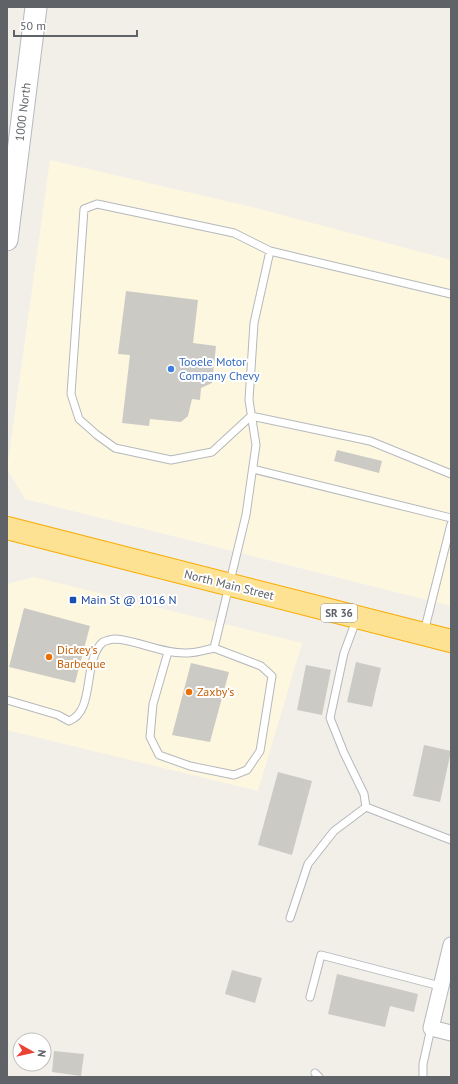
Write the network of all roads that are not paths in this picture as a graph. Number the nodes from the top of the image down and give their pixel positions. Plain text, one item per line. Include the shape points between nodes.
1 (36, 7) edge
2 (10, 199) edge
3 (7, 240) edge
4 (270, 251) junction
5 (451, 294) edge
6 (251, 416) junction
7 (253, 469) junction
8 (451, 474) edge
9 (451, 518) edge
10 (451, 524) edge
11 (7, 528) edge
12 (228, 585) junction
13 (357, 617) junction
14 (424, 634) junction
15 (451, 641) edge
16 (214, 648) junction
17 (168, 652) junction
18 (7, 700) edge
19 (366, 807) junction
20 (451, 840) edge
21 (290, 918) dead end
22 (451, 945) edge
23 (440, 986) junction
24 (310, 997) dead end
25 (430, 1028) junction
26 (451, 1033) edge
27 (423, 1077) edge

1 - 2 main road, 1000 North
2 - 3 main road, 1000 North
4 - 5 lane
4 - 6 lane via 254,323 249,400
4 - 6 lane via 234,233 97,204 84,209 71,394 79,419 115,448 171,460 212,452
6 - 7 lane via 256,445
6 - 8 lane via 370,441
7 - 9 lane
7 - 12 lane via 246,515
10 - 14 lane
11 - 12 highway, North Main Street / SR 36
12 - 13 highway, North Main Street / SR 36
12 - 16 lane
13 - 14 highway, North Main Street / SR 36
13 - 19 lane via 344,653 330,718 364,794
14 - 15 highway, North Main Street / SR 36
16 - 17 lane via 187,654
16 - 17 lane via 261,666 272,676 260,751 247,770 234,775 190,766 159,755 150,737 153,704
17 - 18 lane via 114,639 104,642 94,654 83,708 69,721 58,715
19 - 20 lane
19 - 21 lane via 334,831 308,864
22 - 23 street
23 - 24 lane via 321,955
23 - 25 street
25 - 26 street
25 - 27 lane

